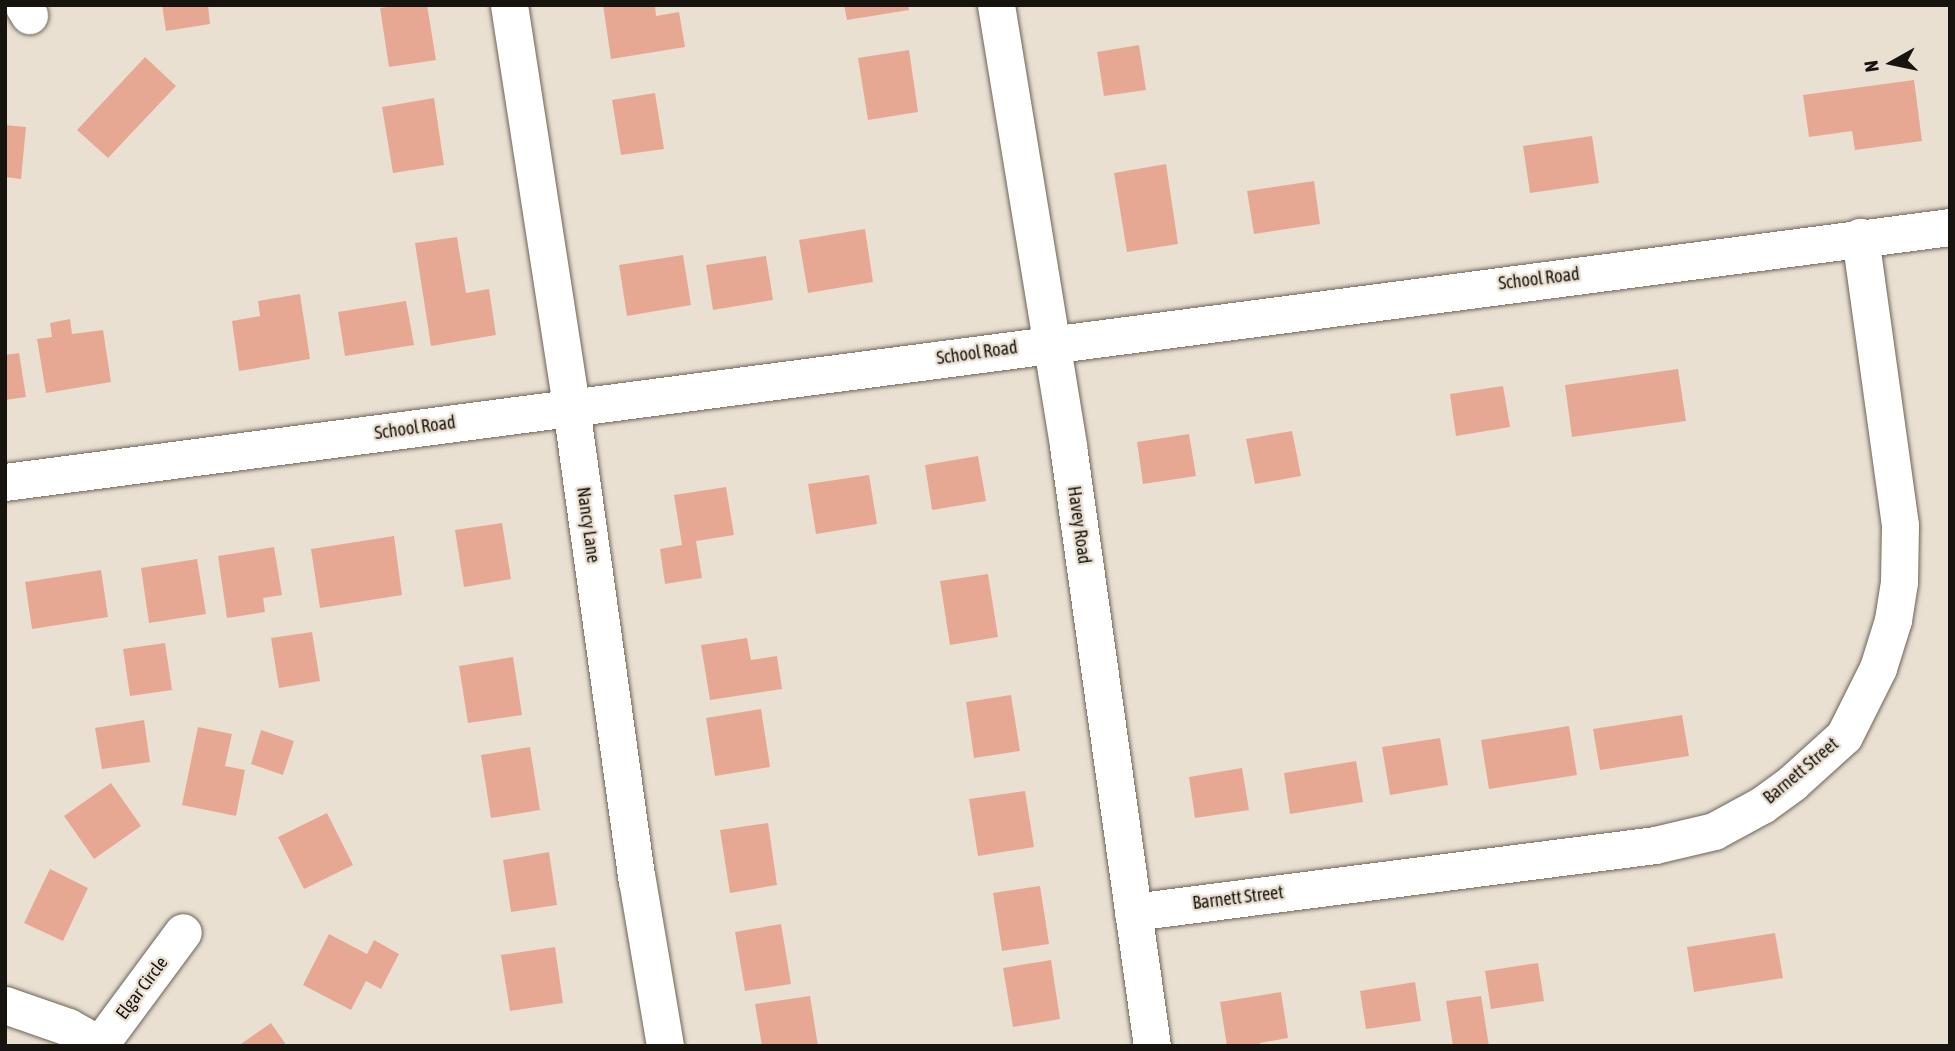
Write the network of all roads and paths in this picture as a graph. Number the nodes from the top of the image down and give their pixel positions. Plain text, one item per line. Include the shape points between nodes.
1 (509, 5) edge
2 (996, 5) edge
3 (1950, 227) edge
4 (1860, 237) junction
5 (1049, 343) junction
6 (571, 407) junction
7 (5, 482) edge
8 (1133, 912) junction
9 (183, 932) dead end
10 (5, 1005) edge
11 (101, 1045) edge
12 (664, 1046) edge
13 (1152, 1046) edge

1 - 6 street, Nancy Lane
2 - 5 street, Havey Road
3 - 4 street, School Road
4 - 5 street, School Road
4 - 8 street, Barnett Street via 1900,525 1899,582 1878,668 1844,736 1762,805 1714,831 1678,840
5 - 6 street, School Road
5 - 8 street, Havey Road via 1070,459
6 - 7 street, School Road
6 - 12 street, Nancy Lane
8 - 13 street, Havey Road
9 - 11 street, Elgar Circle
10 - 11 street via 68,1027

